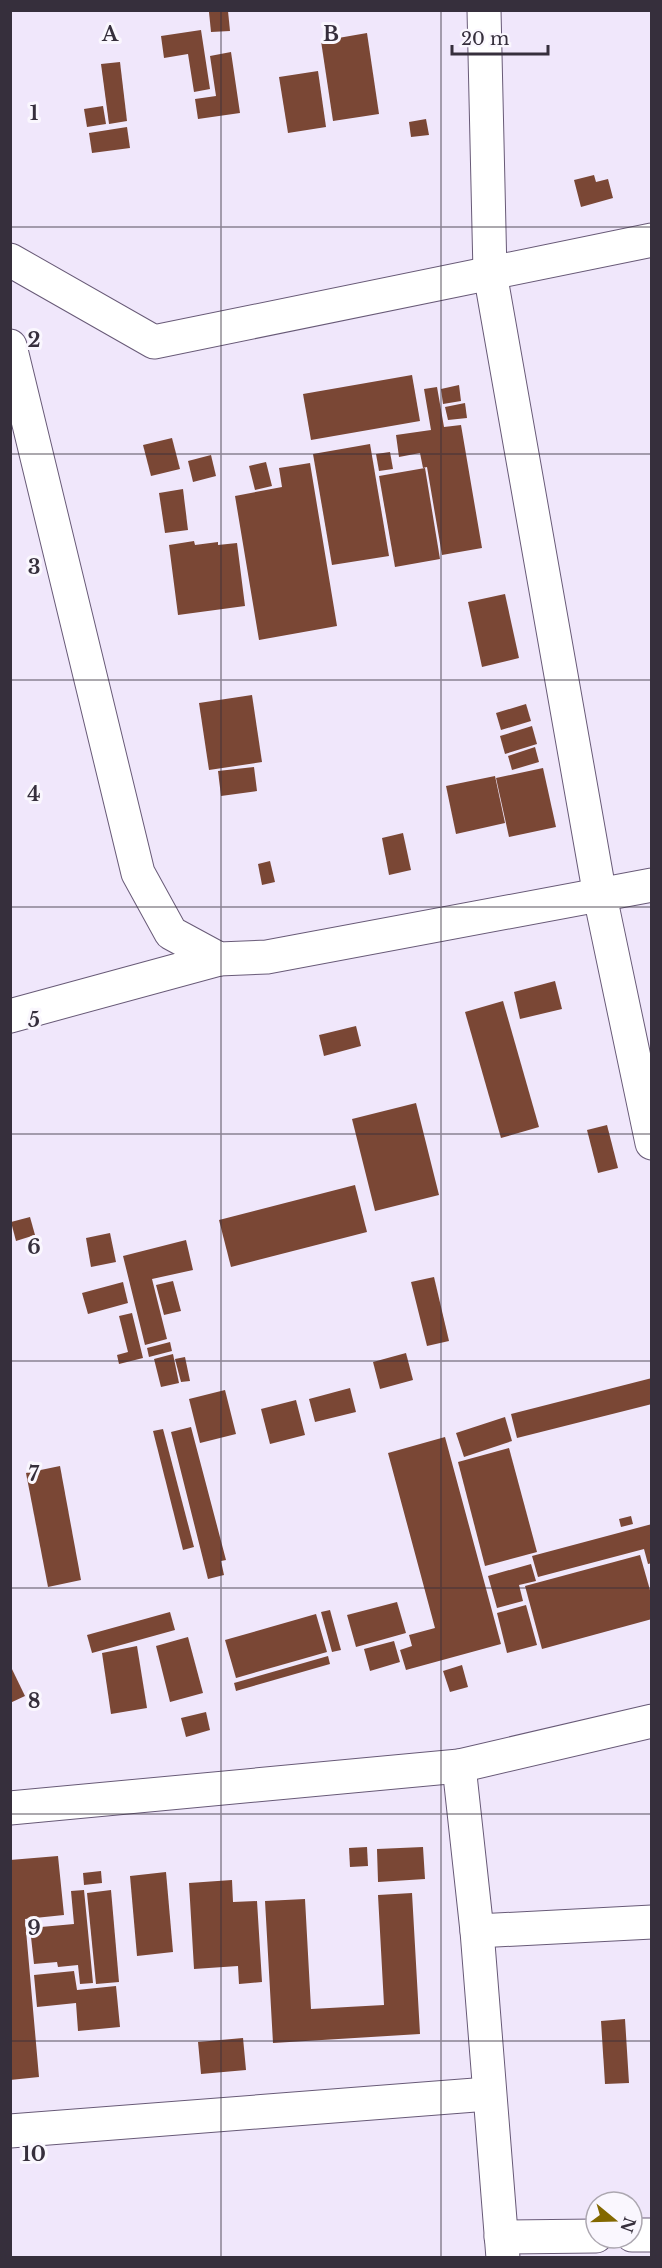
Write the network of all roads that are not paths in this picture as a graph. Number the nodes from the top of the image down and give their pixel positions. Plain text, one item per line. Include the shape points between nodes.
1 (484, 10) edge
2 (651, 240) edge
3 (10, 260) edge
4 (490, 273) junction
5 (10, 346) edge
6 (651, 885) edge
7 (600, 896) junction
8 (219, 958) junction
9 (10, 1016) edge
10 (651, 1143) edge
11 (651, 1721) edge
12 (459, 1766) junction
13 (10, 1808) edge
14 (651, 1922) edge
15 (477, 1931) junction
16 (488, 2094) junction
17 (10, 2130) edge
18 (584, 2237) edge
19 (502, 2247) edge

1 - 4 street
2 - 4 street
3 - 4 street via 153,342
4 - 7 street
5 - 8 street via 138,873 171,933
6 - 7 street
7 - 8 street via 267,957
7 - 10 street
8 - 9 street
11 - 12 street
12 - 13 street
12 - 15 street
14 - 15 street
15 - 16 street
16 - 17 street
16 - 19 street
18 - 19 street

